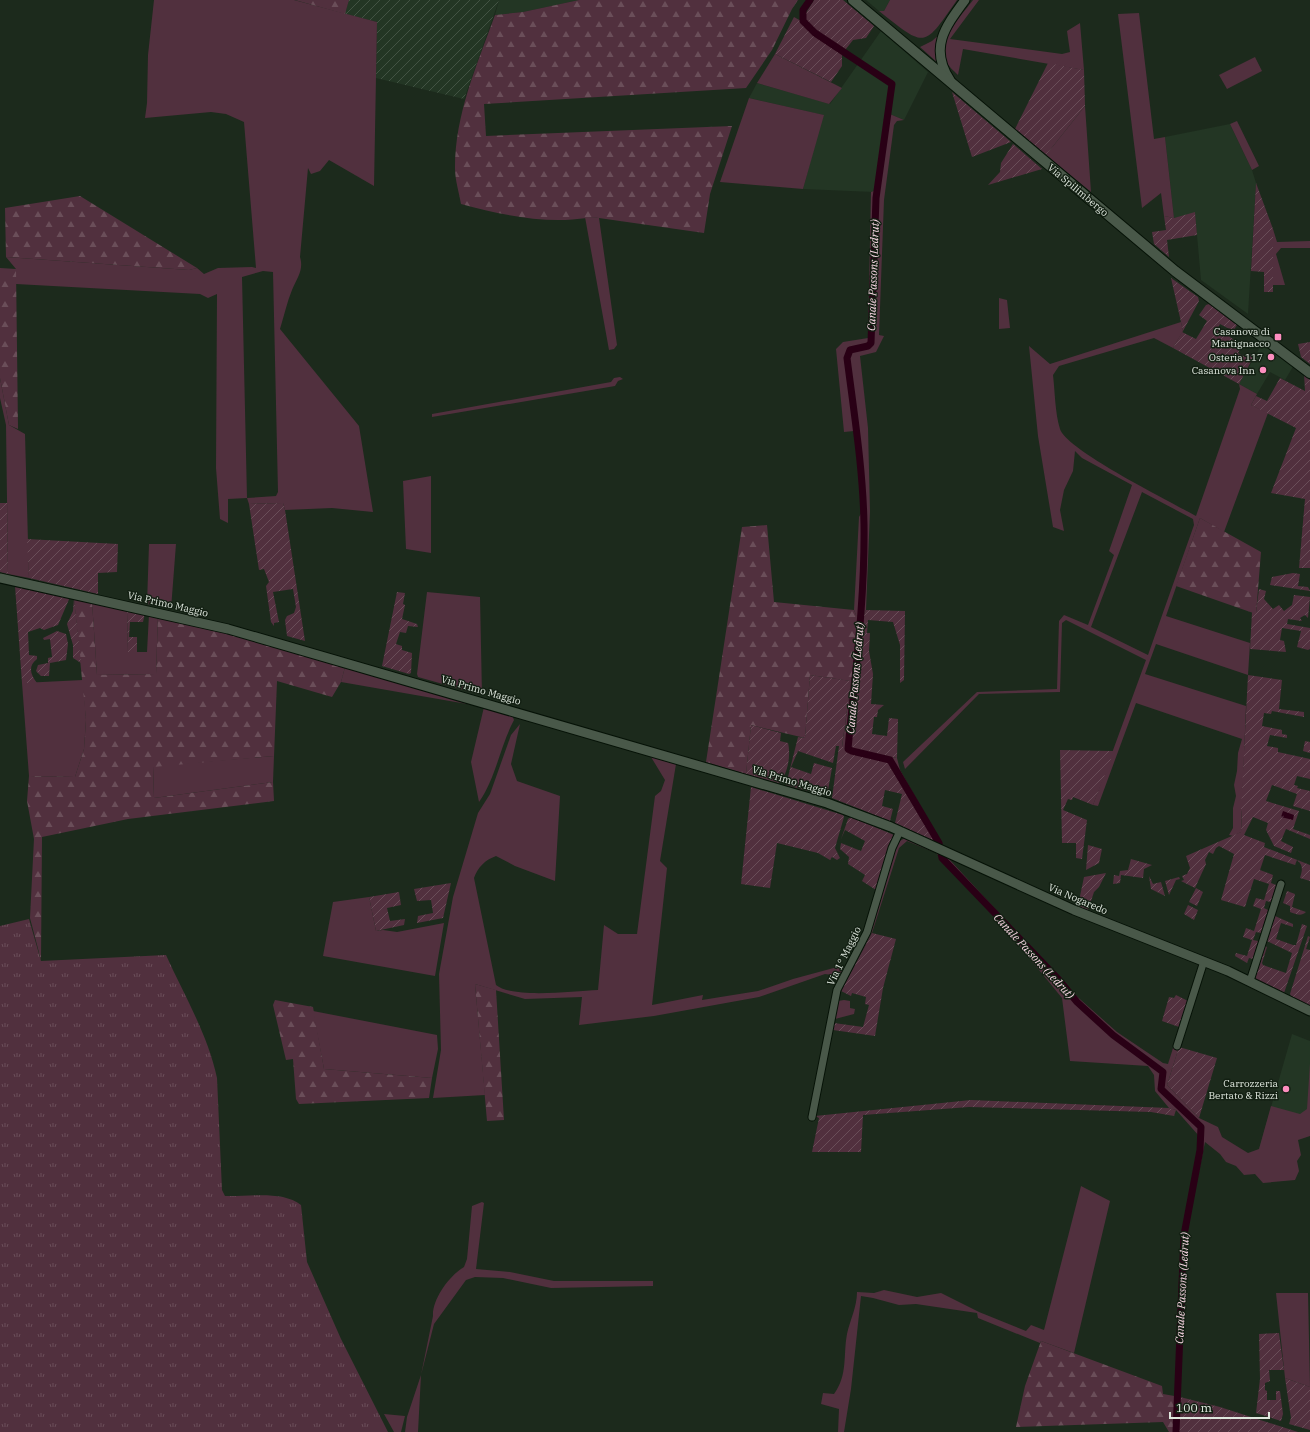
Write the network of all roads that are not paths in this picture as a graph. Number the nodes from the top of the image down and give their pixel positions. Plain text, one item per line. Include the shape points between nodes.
1 (853, 0) edge
2 (965, 0) edge
3 (954, 86) junction
4 (1310, 373) edge
5 (0, 578) edge
6 (900, 831) junction
7 (942, 850) joint
8 (1281, 884) dead end
9 (1204, 961) junction
10 (1250, 981) junction
11 (1310, 1011) edge
12 (1177, 1046) dead end
13 (812, 1118) dead end

1 - 3 main road, Via Spilimbergo
2 - 3 street via 942,37 939,53
3 - 4 main road, Via Spilimbergo via 1175,271
5 - 6 street, Via Primo Maggio via 228,629 827,803
6 - 7 street, Via Primo Maggio
6 - 13 street, Via 1° Maggio via 892,848 867,932 837,990
7 - 9 street, Via Nogaredo via 1074,910
8 - 10 street
9 - 10 street, Via Nogaredo
9 - 12 street
10 - 11 street, Via Nogaredo

